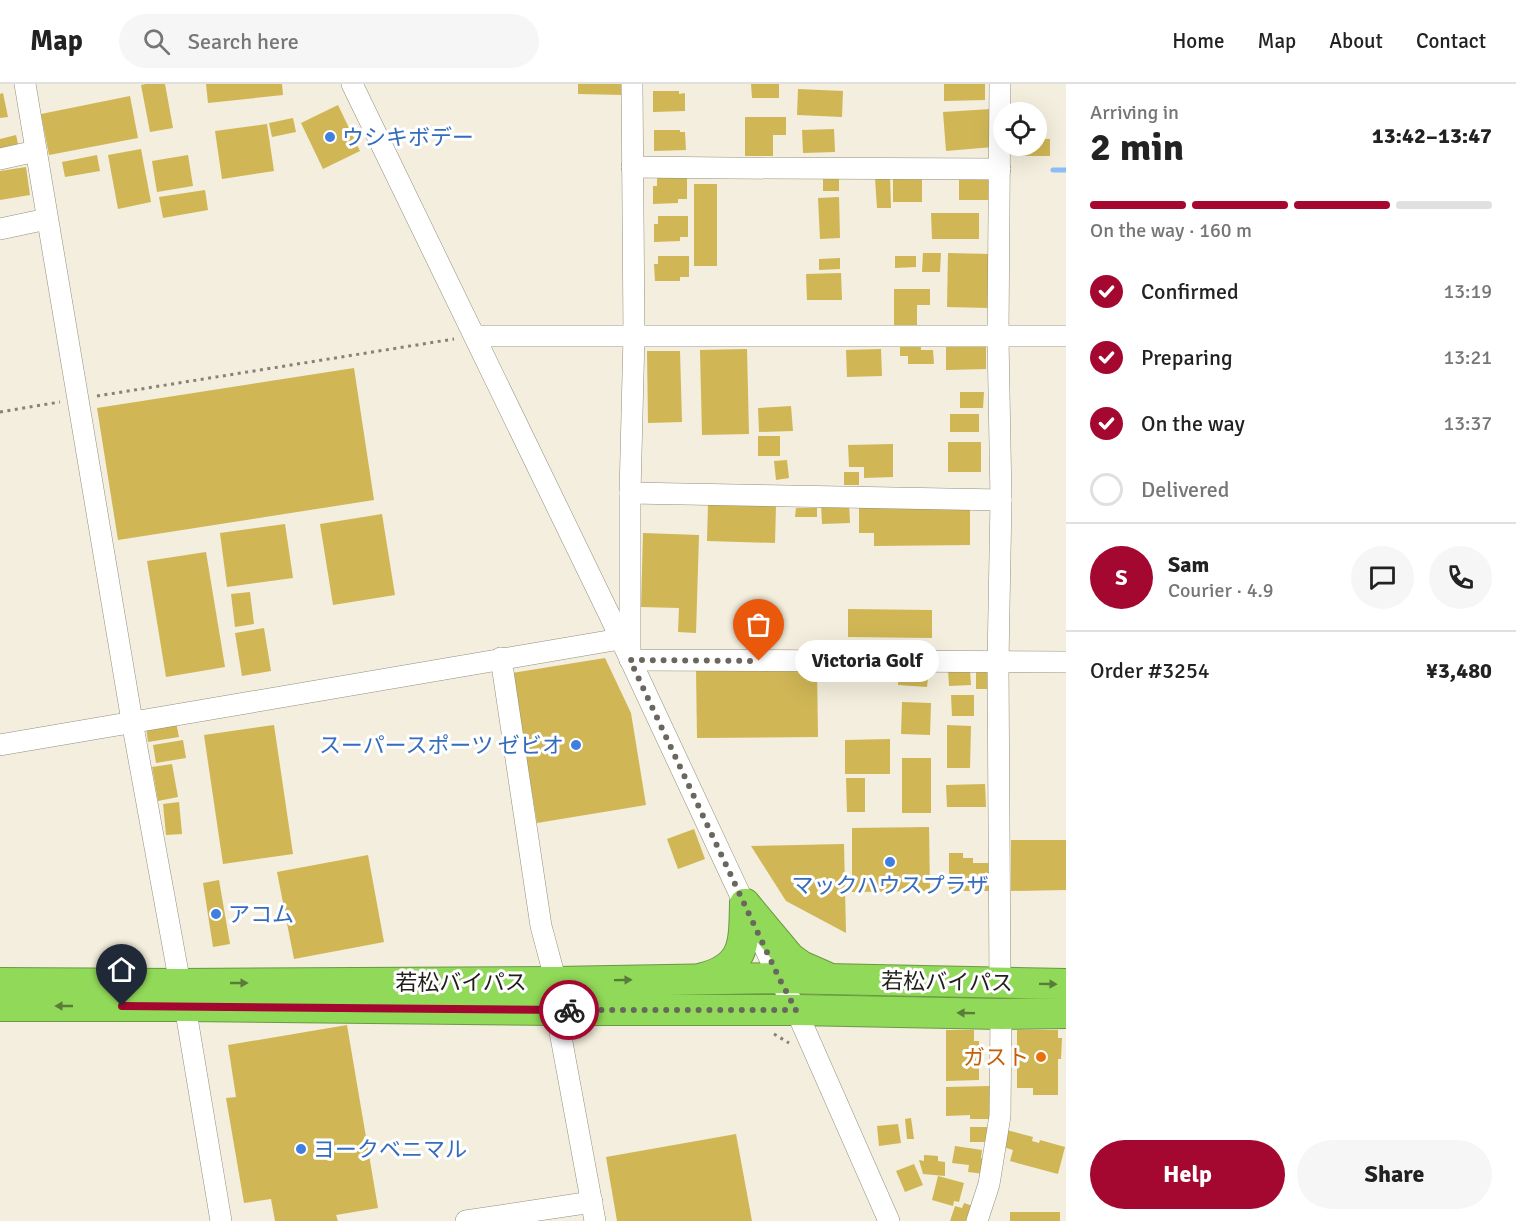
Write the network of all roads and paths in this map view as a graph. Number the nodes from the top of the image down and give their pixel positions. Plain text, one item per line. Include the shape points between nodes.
1 (25, 84) edge
2 (352, 84) edge
3 (632, 84) edge
4 (1000, 84) edge
5 (36, 152) junction
6 (0, 159) edge
7 (632, 166) junction
8 (1000, 169) junction
9 (47, 219) junction
10 (0, 229) edge
11 (474, 336) junction
12 (634, 336) junction
13 (1066, 336) edge
14 (998, 337) junction
15 (78, 399) junction
16 (0, 412) edge
17 (630, 493) junction
18 (1001, 500) junction
19 (620, 639) junction
20 (501, 658) junction
21 (630, 660) junction
22 (1066, 662) edge
23 (998, 663) junction
24 (132, 721) junction
25 (0, 745) edge
26 (745, 904) junction
27 (779, 978) junction
28 (701, 979) junction
29 (833, 979) junction
30 (0, 983) edge
31 (1000, 983) junction
32 (1066, 984) edge
33 (183, 995) junction
34 (556, 996) junction
35 (0, 1006) edge
36 (796, 1010) junction
37 (1066, 1013) edge
38 (1001, 1014) junction
39 (769, 1032) dead end
40 (795, 1047) dead end
41 (594, 1212) edge
42 (220, 1221) edge
43 (466, 1221) edge
44 (889, 1221) edge
45 (977, 1221) edge

1 - 5 street
2 - 11 street
3 - 7 street
4 - 8 street
5 - 6 street
5 - 9 street
7 - 8 street
7 - 12 street
8 - 14 street
9 - 10 street
9 - 15 street
11 - 12 street
11 - 15 path
11 - 19 street
12 - 14 street
12 - 17 street
13 - 14 street
14 - 18 street
15 - 16 path
15 - 24 street
17 - 18 street
17 - 21 street
18 - 23 street
19 - 20 street
19 - 21 street
20 - 24 street
20 - 34 street via 541,926
21 - 23 street
21 - 26 street
22 - 23 street
23 - 31 street
24 - 25 street
24 - 33 street
26 - 27 street
26 - 28 highway via 740,955 721,972
26 - 29 highway via 790,958
27 - 28 highway, 若松バイパス
27 - 29 highway, 若松バイパス
27 - 36 street
34 -> 28 highway, 若松バイパス
29 - 31 highway, 若松バイパス
30 - 33 highway, 若松バイパス
31 -> 32 highway, 若松バイパス
33 - 34 highway, 若松バイパス
33 -> 35 highway, 若松バイパス
33 - 42 street
34 - 36 highway, 若松バイパス
34 - 41 street
38 -> 36 highway, 若松バイパス
36 - 44 street
37 - 38 highway, 若松バイパス
38 - 45 street via 1000,1116 989,1184
39 - 40 path
41 - 43 street

